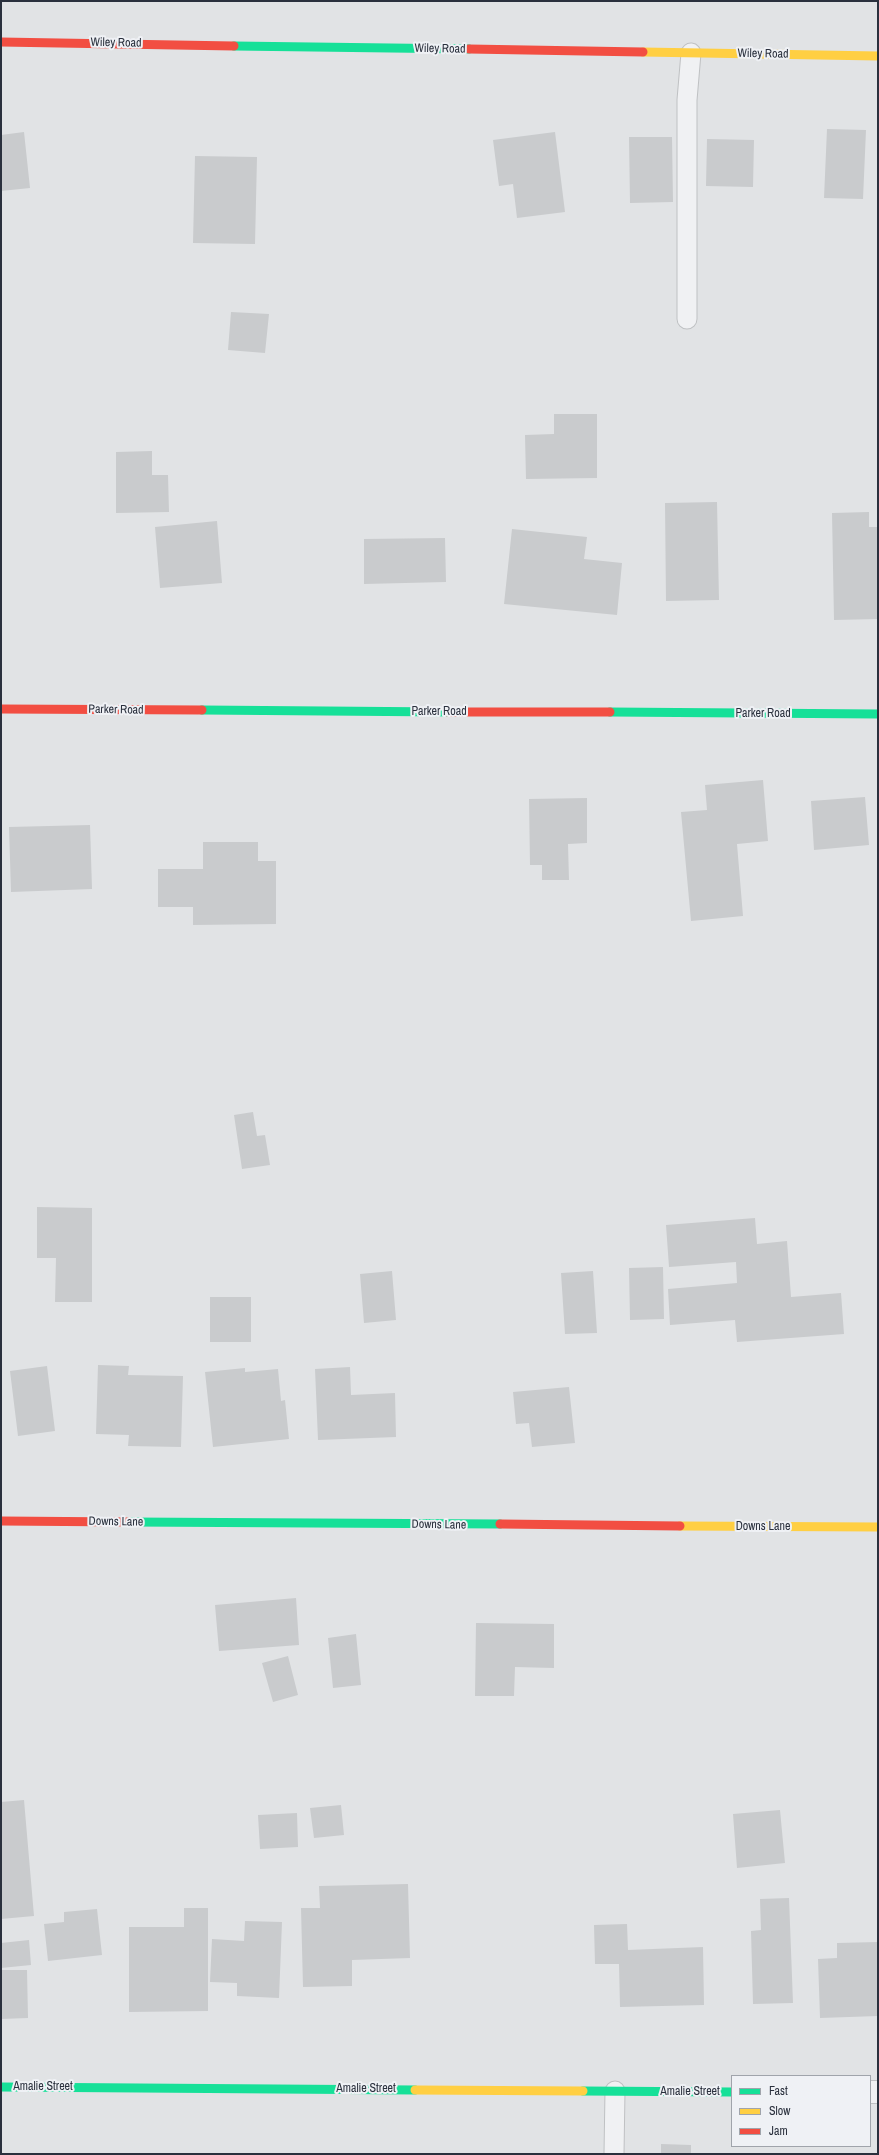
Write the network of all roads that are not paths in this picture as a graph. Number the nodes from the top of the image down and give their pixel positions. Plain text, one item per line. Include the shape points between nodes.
1 (1, 42) edge
2 (691, 53) junction
3 (878, 56) edge
4 (687, 319) dead end
5 (1, 709) edge
6 (878, 714) edge
7 (1, 1521) edge
8 (878, 1527) edge
9 (1, 2087) edge
10 (615, 2091) junction
11 (731, 2092) edge
12 (614, 2154) edge

1 - 2 street, Wiley Road
2 - 3 street, Wiley Road
2 - 4 lane via 687,100
5 - 6 street, Parker Road
7 - 8 street, Downs Lane
9 - 10 street, Amalie Street
10 - 11 street, Amalie Street
10 - 12 lane

